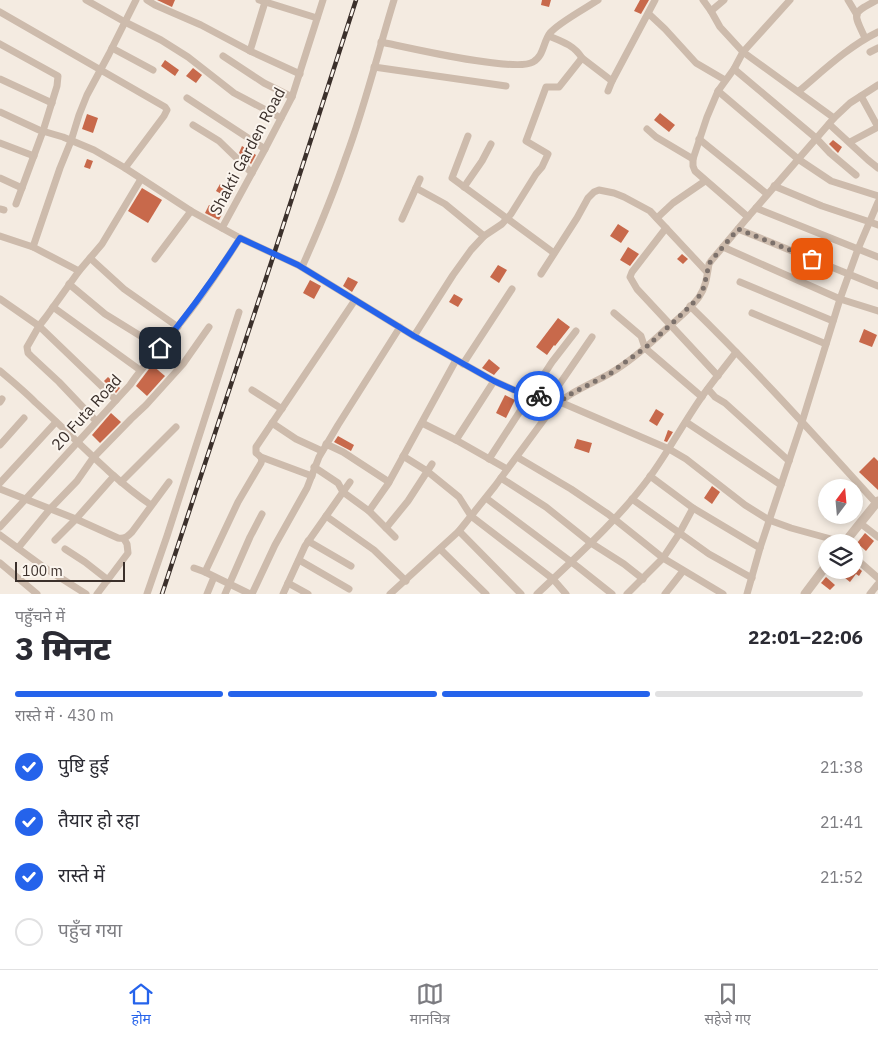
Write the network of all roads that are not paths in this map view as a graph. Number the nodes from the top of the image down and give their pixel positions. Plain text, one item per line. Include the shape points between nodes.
1 (86, 0) edge
2 (136, 0) edge
3 (147, 0) edge
4 (322, 0) edge
5 (394, 0) edge
6 (598, 0) edge
7 (703, 0) edge
8 (724, 0) edge
9 (790, 0) edge
10 (848, 0) edge
11 (877, 0) edge
12 (262, 1) edge
13 (652, 2) edge
14 (712, 11) junction
15 (0, 12) edge
16 (648, 14) junction
17 (856, 15) junction
18 (317, 18) junction
19 (125, 22) junction
20 (878, 32) edge
21 (549, 36) junction
22 (865, 38) junction
23 (381, 42) junction
24 (0, 44) edge
25 (112, 48) junction
26 (878, 48) edge
27 (250, 51) junction
28 (743, 52) junction
29 (870, 52) dead end
30 (223, 56) dead end
31 (582, 58) junction
32 (374, 67) junction
33 (734, 68) junction
34 (100, 70) junction
35 (153, 70) dead end
36 (300, 74) junction
37 (0, 79) edge
38 (725, 80) junction
39 (612, 81) junction
40 (878, 85) edge
41 (506, 86) dead end
42 (608, 91) dead end
43 (718, 91) junction
44 (799, 92) junction
45 (861, 96) junction
46 (292, 97) junction
47 (187, 98) dead end
48 (52, 103) junction
49 (0, 112) edge
50 (281, 118) junction
51 (832, 121) junction
52 (193, 125) dead end
53 (878, 127) edge
54 (647, 129) dead end
55 (43, 131) junction
56 (468, 136) dead end
57 (816, 138) junction
58 (699, 139) junction
59 (71, 141) junction
60 (850, 142) junction
61 (0, 144) edge
62 (491, 144) dead end
63 (265, 149) junction
64 (34, 156) junction
65 (693, 159) junction
66 (798, 159) junction
67 (125, 168) junction
68 (878, 168) edge
69 (252, 173) junction
70 (856, 175) dead end
71 (0, 178) edge
72 (141, 178) junction
73 (420, 179) dead end
74 (706, 181) junction
75 (774, 186) junction
76 (464, 187) junction
77 (22, 188) junction
78 (416, 188) junction
79 (767, 194) junction
80 (878, 196) edge
81 (878, 202) edge
82 (16, 204) dead end
83 (756, 208) junction
84 (191, 211) junction
85 (748, 217) junction
86 (657, 218) junction
87 (402, 219) dead end
88 (507, 219) junction
89 (870, 222) junction
90 (878, 226) edge
91 (222, 228) junction
92 (666, 228) junction
93 (738, 229) junction
94 (0, 236) edge
95 (484, 236) junction
96 (240, 238) junction
97 (33, 247) junction
98 (723, 247) junction
99 (858, 249) junction
100 (554, 253) junction
101 (878, 257) edge
102 (90, 258) junction
103 (155, 259) dead end
104 (302, 267) junction
105 (78, 271) junction
106 (708, 272) junction
107 (541, 274) dead end
108 (849, 274) junction
109 (740, 282) dead end
110 (69, 284) junction
111 (878, 286) edge
112 (512, 289) dead end
113 (840, 299) junction
114 (0, 300) edge
115 (354, 300) junction
116 (690, 306) junction
117 (53, 307) junction
118 (878, 311) edge
119 (239, 312) dead end
120 (614, 313) dead end
121 (752, 313) dead end
122 (833, 321) junction
123 (671, 325) junction
124 (38, 326) junction
125 (178, 327) junction
126 (209, 327) dead end
127 (400, 327) junction
128 (576, 330) dead end
129 (414, 336) junction
130 (592, 337) dead end
131 (826, 344) junction
132 (160, 348) junction
133 (645, 348) junction
134 (736, 352) junction
135 (460, 362) junction
136 (140, 370) junction
137 (0, 371) edge
138 (718, 376) junction
139 (494, 381) junction
140 (708, 389) junction
141 (252, 390) dead end
142 (530, 395) junction
143 (702, 397) junction
144 (550, 398) junction
145 (116, 400) junction
146 (560, 402) junction
147 (282, 408) junction
148 (24, 418) dead end
149 (96, 421) junction
150 (56, 422) junction
151 (686, 422) junction
152 (802, 422) junction
153 (272, 423) junction
154 (422, 423) junction
155 (176, 427) dead end
156 (456, 440) junction
157 (77, 442) junction
158 (0, 445) edge
159 (324, 447) junction
160 (669, 449) junction
161 (403, 456) junction
162 (517, 456) junction
163 (93, 458) junction
164 (261, 458) junction
165 (489, 459) junction
166 (789, 461) junction
167 (314, 467) junction
168 (430, 468) junction
169 (508, 469) junction
170 (114, 476) junction
171 (312, 476) junction
172 (650, 476) junction
173 (501, 478) junction
174 (121, 482) junction
175 (169, 482) dead end
176 (350, 482) dead end
177 (389, 482) junction
178 (0, 483) edge
179 (781, 485) junction
180 (0, 489) edge
181 (343, 492) junction
182 (486, 498) junction
183 (25, 499) junction
184 (632, 499) junction
185 (877, 502) edge
186 (151, 505) junction
187 (693, 508) junction
188 (50, 509) junction
189 (369, 511) junction
190 (262, 514) dead end
191 (326, 516) junction
192 (471, 516) junction
193 (863, 518) edge
194 (76, 519) junction
195 (615, 519) junction
196 (770, 520) junction
197 (862, 524) edge
198 (0, 527) edge
199 (386, 528) junction
200 (459, 531) junction
201 (679, 534) junction
202 (0, 535) edge
203 (818, 535) edge
204 (395, 537) dead end
205 (878, 537) edge
206 (124, 539) junction
207 (55, 540) dead end
208 (308, 542) junction
209 (591, 543) junction
210 (18, 548) junction
211 (760, 548) junction
212 (66, 549) dead end
213 (440, 549) junction
214 (663, 558) junction
215 (298, 560) junction
216 (572, 562) junction
217 (0, 563) edge
218 (863, 565) edge
219 (352, 566) dead end
220 (194, 568) dead end
221 (684, 571) junction
222 (205, 572) junction
223 (214, 576) junction
224 (818, 577) edge
225 (643, 578) junction
226 (752, 578) junction
227 (878, 578) edge
228 (553, 579) junction
229 (108, 580) junction
230 (406, 581) junction
231 (288, 583) junction
232 (878, 584) edge
233 (230, 585) junction
234 (349, 589) dead end
235 (37, 594) edge
236 (86, 594) edge
237 (97, 594) edge
238 (146, 594) edge
239 (207, 594) edge
240 (225, 594) edge
241 (251, 594) edge
242 (283, 594) edge
243 (308, 594) edge
244 (390, 594) edge
245 (486, 594) edge
246 (521, 594) edge
247 (537, 594) edge
248 (566, 594) edge
249 (612, 594) edge
250 (627, 594) edge
251 (665, 594) edge
252 (723, 594) edge
253 (747, 594) edge
254 (805, 594) edge
255 (870, 594) edge

1 - 19 street
2 - 19 street
3 - 27 street
4 - 18 street, Shakti Garden Road
5 - 23 street
6 - 21 street via 561,24
7 - 14 street
8 - 14 street
9 - 28 street
10 - 17 street
11 - 17 street
12 - 18 street
12 - 27 street
13 - 16 street
14 - 28 street via 720,27
15 - 34 street
16 - 38 street via 696,63
16 - 39 street
17 - 22 street
18 - 36 street, Shakti Garden Road
19 - 25 street
19 - 50 street via 188,57 234,93
20 - 22 street
21 - 23 street via 538,58 527,65 477,61
21 - 31 street via 571,46
22 - 44 street
23 - 32 street
24 - 48 street via 58,76
25 - 34 street
25 - 35 street
26 - 29 street
27 - 36 street
28 - 33 street
28 - 44 street
30 - 46 street
31 - 39 street
31 - 88 street via 560,88 546,87 526,140 548,154
32 - 41 street
32 - 104 street via 347,157
33 - 38 street
33 - 57 street
34 - 59 street via 84,102
34 - 67 street via 167,110
36 - 46 street, Shakti Garden Road
37 - 48 street
38 - 43 street
39 - 42 street
40 - 45 street
43 - 58 street
43 - 66 street
44 - 51 street
45 - 51 street
45 - 53 street
46 - 50 street, Shakti Garden Road
47 - 63 street
48 - 55 street
49 - 55 street
50 - 63 street, Shakti Garden Road
51 - 57 street
51 - 60 street
52 - 69 street via 219,142
53 - 60 street
54 - 65 street
55 - 59 street
55 - 64 street
56 - 76 street via 452,178
57 - 66 street
57 - 70 street
58 - 65 street
58 - 79 street
59 - 67 street
59 - 97 street
60 - 68 street
61 - 64 street
62 - 76 street
63 - 69 street, Shakti Garden Road
64 - 77 street
65 - 74 street via 695,171
66 - 75 street
66 - 80 street via 831,181
67 - 72 street
69 - 91 street, Shakti Garden Road
71 - 77 street
72 - 84 street
72 - 102 street via 102,244
73 - 78 street
74 - 85 street
74 - 86 street
75 - 79 street
75 - 89 street
76 - 88 street
77 - 82 street
78 - 87 street
78 - 95 street via 445,204
79 - 83 street
81 - 89 street
83 - 85 street
83 - 99 street
84 - 91 street
84 - 103 street
85 - 93 street
86 - 92 street
86 - 100 street via 624,197 599,190 588,198
88 - 95 street
88 - 100 street
89 - 90 street
89 - 99 street
91 - 96 street
92 - 106 street
92 - 123 street via 630,278
93 - 98 street
93 - 108 street
94 - 97 street
95 - 129 street via 453,275
96 - 104 street
96 - 125 street, 20 Futa Road
97 - 105 street
98 - 106 street via 711,261
98 - 113 street
99 - 101 street
99 - 108 street
100 - 107 street
102 - 105 street
102 - 125 street via 124,289
104 - 115 street
105 - 110 street
106 - 116 street via 704,287
108 - 111 street
108 - 113 street
109 - 122 street
110 - 117 street
110 - 132 street via 105,314
112 - 135 street
113 - 118 street
113 - 122 street
114 - 124 street
115 - 127 street
115 - 147 street
116 - 123 street
116 - 134 street
117 - 124 street
117 - 136 street
119 - 238 street via 168,536
120 - 133 street via 641,336
121 - 131 street
122 - 131 street
123 - 133 street
123 - 138 street
124 - 145 street
124 - 149 street via 28,342 28,352
125 - 132 street, 20 Futa Road
126 - 163 street via 183,364
127 - 129 street
127 - 159 street
128 - 142 street
129 - 135 street
130 - 144 street
131 - 152 street
132 - 136 street, 20 Futa Road
133 - 143 street
133 - 146 street via 611,373
134 - 138 street
134 - 152 street
135 - 139 street
135 - 154 street
136 - 145 street, 20 Futa Road
137 - 150 street
138 - 140 street
139 - 142 street
139 - 156 street
140 - 143 street
140 - 166 street
141 - 147 street
142 - 144 street
142 - 165 street
143 - 151 street
144 - 146 street
145 - 149 street, 20 Futa Road
146 - 160 street
146 - 162 street
147 - 153 street
148 - 158 street
149 - 157 street, 20 Futa Road
150 - 157 street
150 - 178 street
151 - 160 street
151 - 179 street
152 - 166 street
152 - 185 street
153 - 159 street via 296,439
153 - 164 street via 256,448
154 - 156 street
154 - 161 street
155 - 174 street
156 - 165 street
157 - 163 street
157 - 183 street, 20 Futa Road
159 - 167 street
159 - 177 street via 343,452
160 - 172 street
160 - 196 street
161 - 168 street
161 - 177 street
162 - 169 street
162 - 195 street
163 - 170 street
163 - 188 street via 77,481
164 - 171 street
164 - 222 street
165 - 169 street
166 - 179 street
167 - 171 street
167 - 181 street via 338,483
168 - 192 street
168 - 199 street
169 - 173 street
170 - 174 street
170 - 194 street
171 - 241 street
172 - 184 street
172 - 187 street
173 - 182 street
173 - 209 street via 546,507
174 - 186 street
175 - 186 street
176 - 181 street
177 - 189 street
179 - 196 street
180 - 183 street
181 - 189 street
181 - 191 street
182 - 192 street
182 - 216 street
183 - 188 street
183 - 198 street, 20 Futa Road
184 - 195 street
184 - 201 street
185 - 193 street
186 - 206 street
187 - 201 street
187 - 211 street
188 - 194 street
188 - 210 street
189 - 199 street
190 - 233 street
191 - 208 street
191 - 230 street via 374,550
192 - 200 street
192 - 228 street
194 - 206 street
194 - 207 street
195 - 209 street
195 - 214 street
196 - 203 street
196 - 211 street
197 - 205 street
199 - 204 street
200 - 213 street
200 - 246 street
201 - 214 street
201 - 226 street via 722,563
202 - 210 street
206 - 229 street via 128,553
208 - 215 street
208 - 219 street
209 - 216 street
209 - 225 street
210 - 236 street
211 - 226 street
212 - 229 street
213 - 230 street
213 - 245 street
214 - 221 street
214 - 225 street
215 - 231 street
215 - 234 street
216 - 228 street
216 - 249 street
217 - 235 street
218 - 227 street
220 - 222 street
221 - 251 street
221 - 252 street
222 - 223 street
223 - 233 street
223 - 239 street
224 - 254 street
225 - 250 street
226 - 253 street
228 - 247 street
228 - 248 street
229 - 237 street
230 - 244 street
231 - 242 street
231 - 243 street
232 - 255 street
233 - 240 street
233 - 241 street

